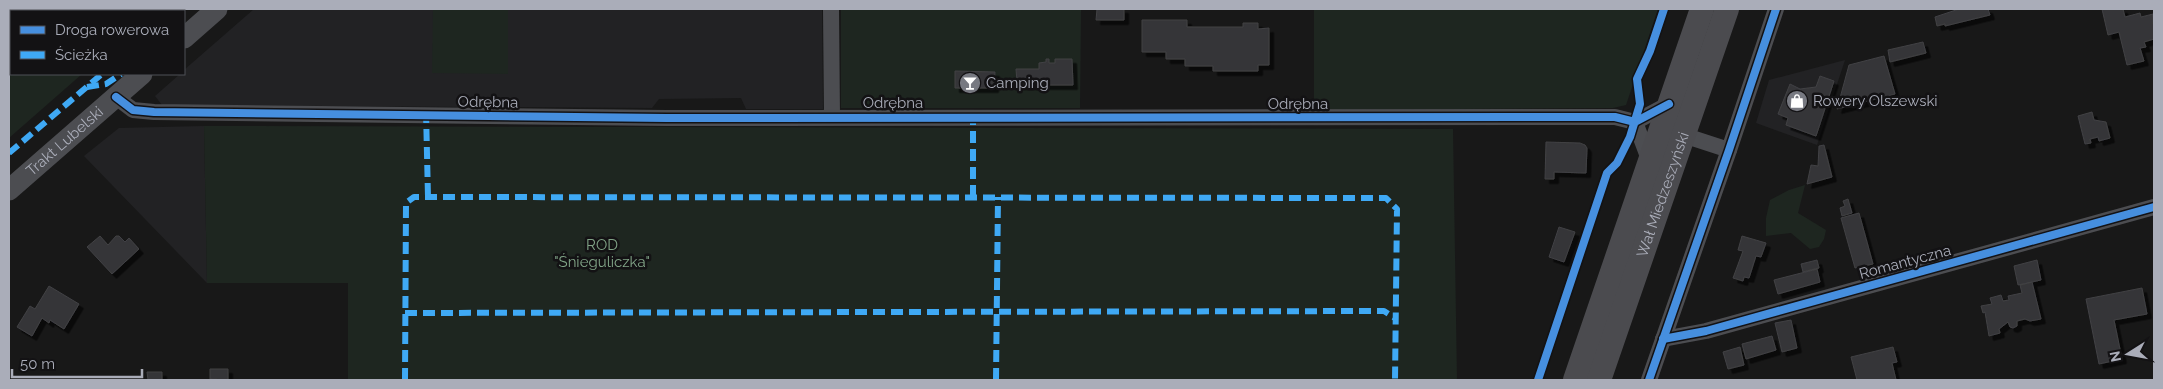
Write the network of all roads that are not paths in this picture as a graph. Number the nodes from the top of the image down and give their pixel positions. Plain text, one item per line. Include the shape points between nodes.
1 (217, 9) edge
2 (831, 9) edge
3 (1702, 9) edge
4 (1727, 9) edge
5 (1776, 9) edge
6 (185, 37) edge
7 (141, 75) edge
8 (116, 97) junction
9 (1669, 104) junction
10 (832, 117) junction
11 (1635, 122) junction
12 (1683, 135) junction
13 (1730, 150) junction
14 (1653, 154) junction
15 (9, 190) edge
16 (2154, 207) edge
17 (1663, 339) junction
18 (1575, 380) edge
19 (1599, 380) edge
20 (1649, 380) edge

1 - 6 street
2 - 10 street
3 - 9 main road, Wał Miedzeszyński
4 - 12 main road, Wał Miedzeszyński
5 - 13 street
7 - 8 street, Trakt Lubelski
8 - 10 street, Odrębna via 132,110 154,112
8 - 15 street, Trakt Lubelski
9 - 11 street
9 - 14 main road, Wał Miedzeszyński
10 - 11 street, Odrębna via 1614,117
11 - 14 street
12 - 13 street
12 - 14 street
12 - 19 main road, Wał Miedzeszyński
13 - 17 street
14 - 18 main road, Wał Miedzeszyński
16 - 17 street, Romantyczna via 1706,331
17 - 20 street

